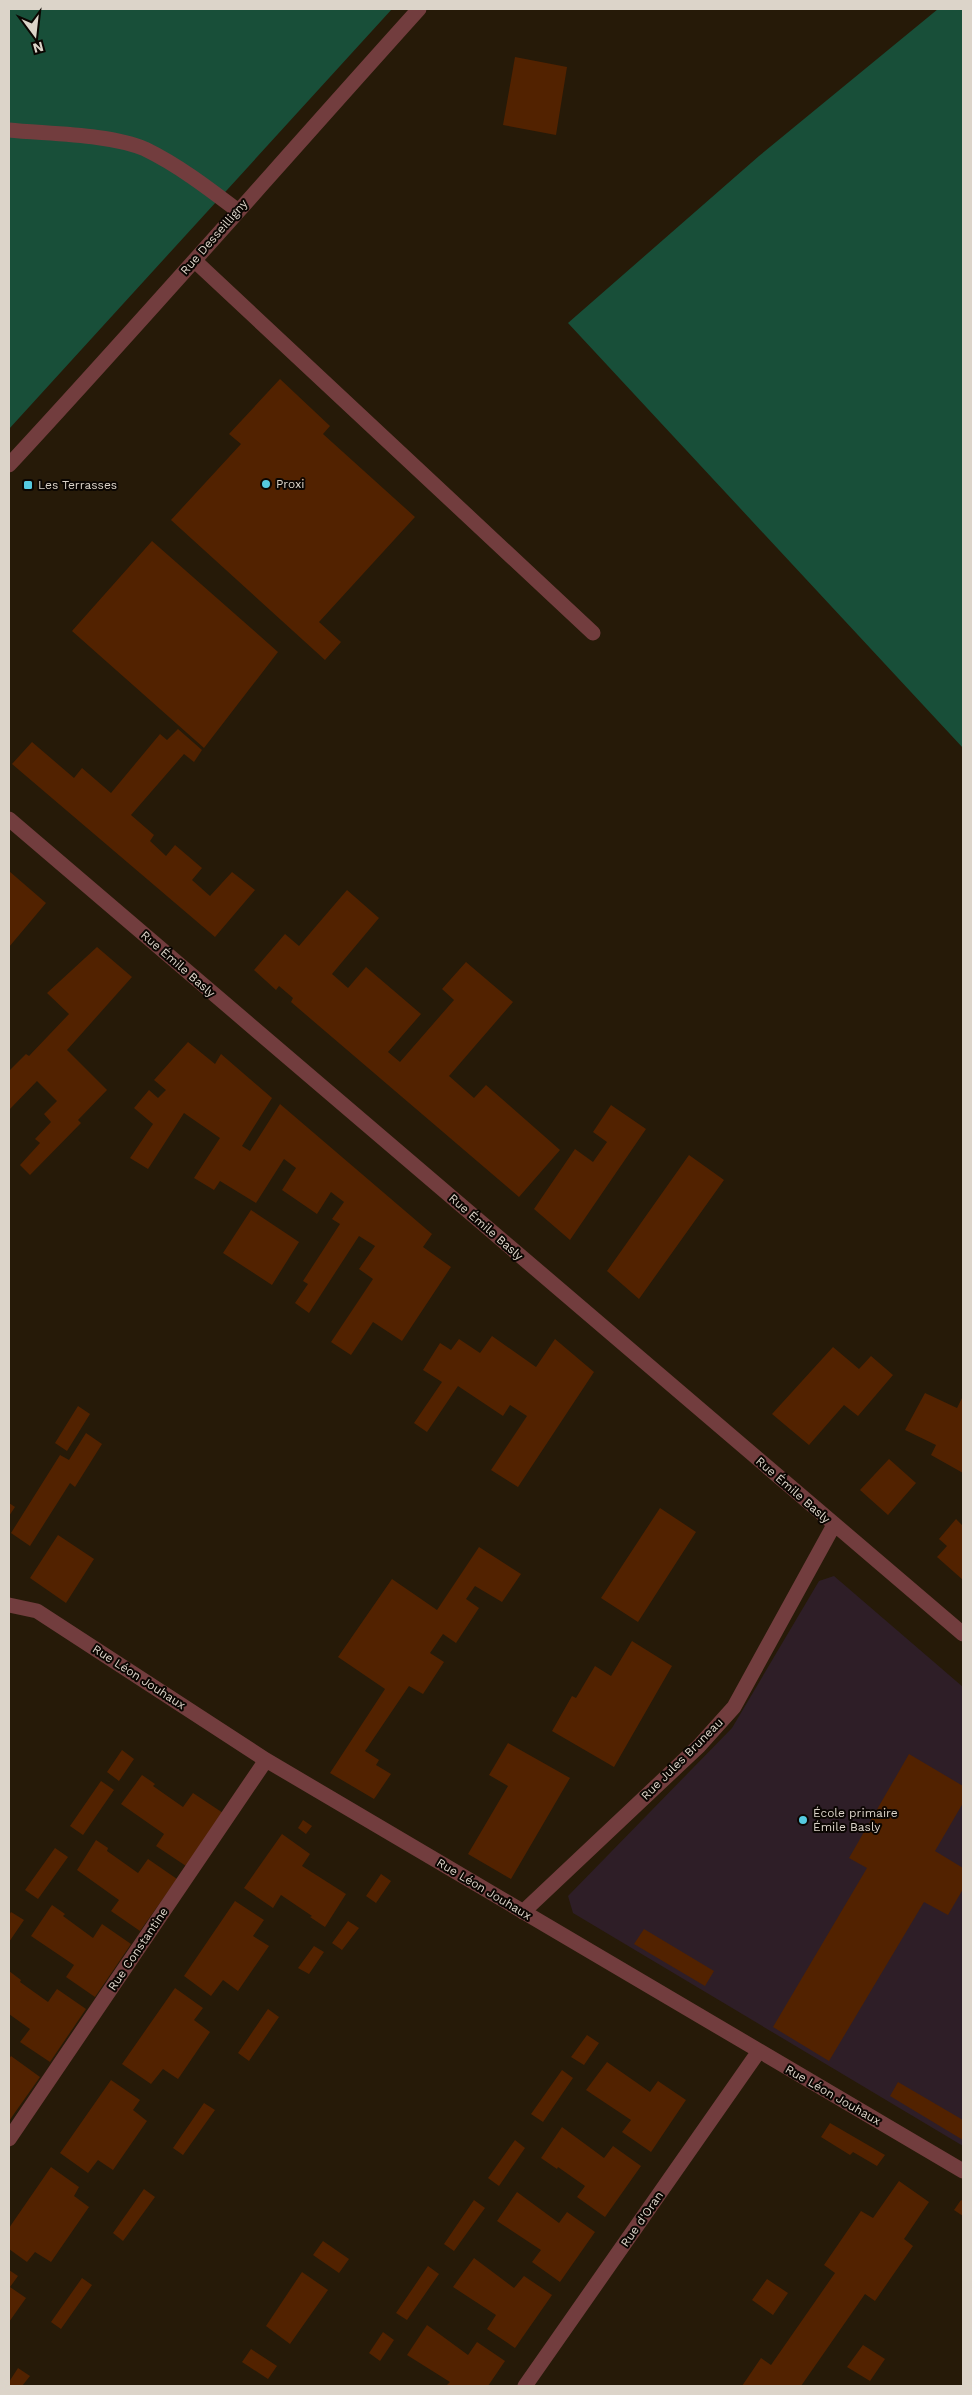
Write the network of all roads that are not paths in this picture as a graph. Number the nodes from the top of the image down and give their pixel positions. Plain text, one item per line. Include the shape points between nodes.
1 (419, 9) edge
2 (9, 130) edge
3 (237, 210) junction
4 (195, 261) junction
5 (9, 465) edge
6 (593, 633) dead end
7 (9, 819) edge
8 (834, 1525) junction
9 (9, 1605) edge
10 (963, 1634) edge
11 (266, 1760) junction
12 (523, 1912) junction
13 (759, 2051) junction
14 (9, 2139) edge
15 (963, 2171) edge
16 (525, 2386) edge

1 - 3 street, Rue Desseilligny
2 - 3 street via 103,139 144,149 193,177
3 - 4 street, Rue Desseilligny
4 - 5 street, Rue Desseilligny
4 - 6 street
7 - 8 street, Rue Émile Basly
8 - 10 street, Rue Émile Basly
8 - 12 street, Rue Jules Bruneau via 734,1707 699,1746
9 - 11 street, Rue Léon Jouhaux via 37,1611
11 - 12 street, Rue Léon Jouhaux
11 - 14 street, Rue Constantine
12 - 13 street, Rue Léon Jouhaux
13 - 15 street, Rue Léon Jouhaux
13 - 16 street, Rue d'Oran

